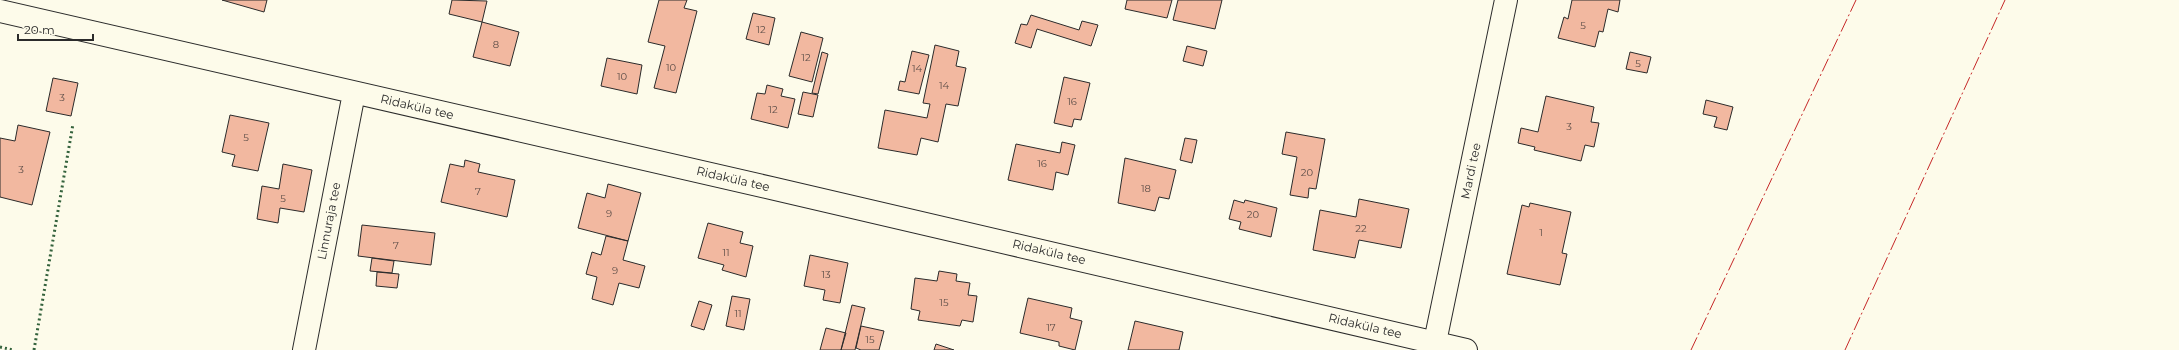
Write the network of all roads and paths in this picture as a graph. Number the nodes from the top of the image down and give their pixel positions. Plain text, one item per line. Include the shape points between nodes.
1 (1506, 0) edge
2 (0, 11) edge
3 (354, 93) junction
4 (1435, 342) junction
5 (304, 350) edge
6 (1466, 350) edge

1 - 4 street, Mardi tee
2 - 3 street, Ridaküla tee
3 - 4 street, Ridaküla tee
3 - 5 street, Linnuraja tee
4 - 6 street, Ridaküla tee

